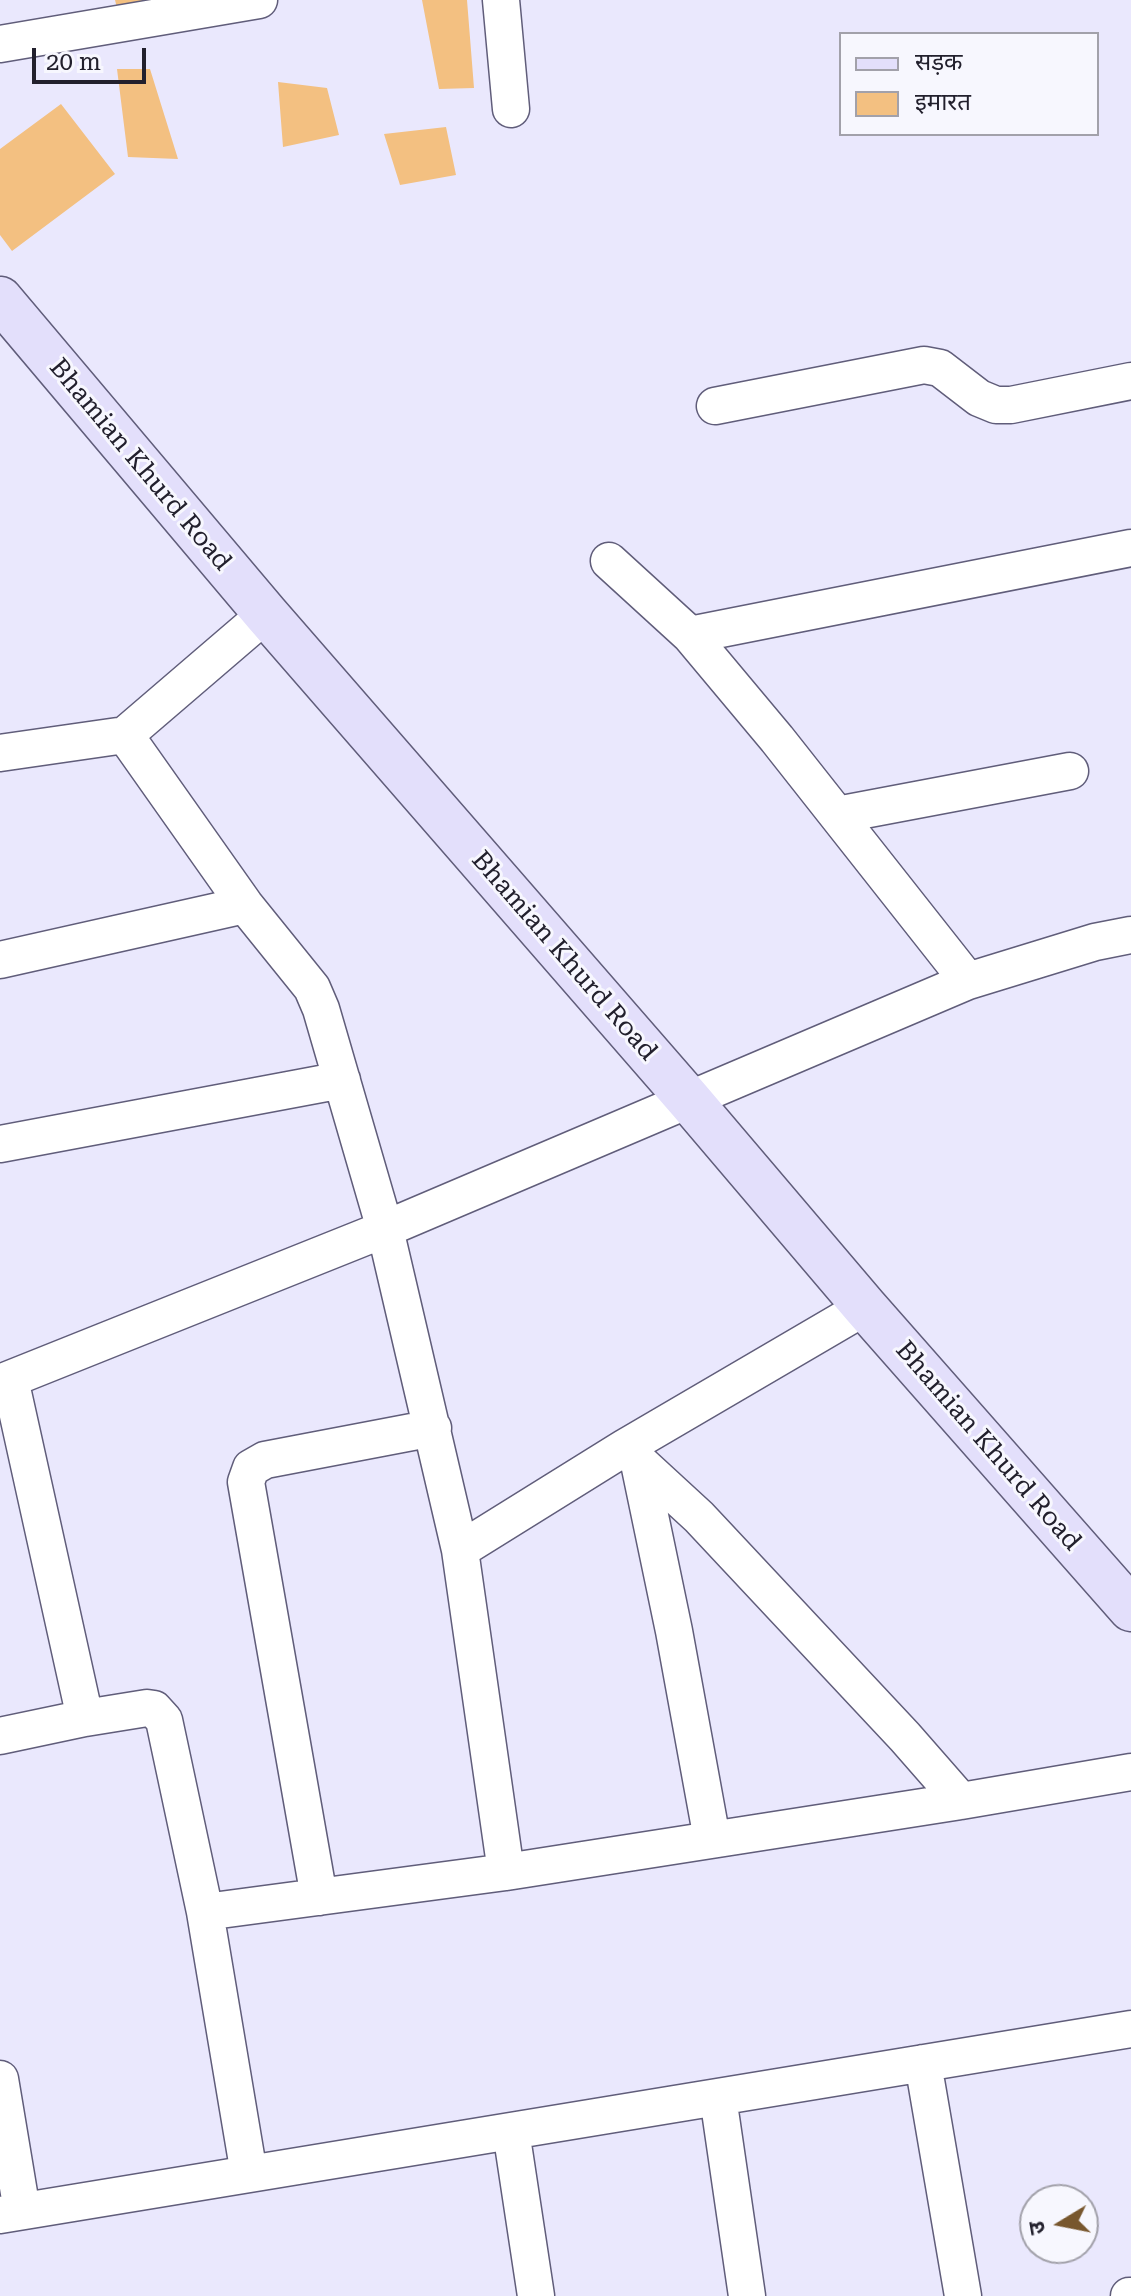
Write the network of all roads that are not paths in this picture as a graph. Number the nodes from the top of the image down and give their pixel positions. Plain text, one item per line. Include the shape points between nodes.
1 (259, 0) edge
2 (501, 0) edge
3 (0, 44) edge
4 (511, 109) dead end
5 (0, 299) edge
6 (1131, 381) edge
7 (715, 406) dead end
8 (1131, 548) edge
9 (609, 561) dead end
10 (266, 614) junction
11 (690, 635) junction
12 (125, 735) junction
13 (0, 753) edge
14 (1070, 771) dead end
15 (837, 815) junction
16 (245, 905) junction
17 (1131, 935) edge
18 (0, 960) edge
19 (968, 981) junction
20 (342, 1080) junction
21 (689, 1100) junction
22 (0, 1144) edge
23 (385, 1229) junction
24 (865, 1307) junction
25 (5, 1381) edge
26 (433, 1428) junction
27 (632, 1455) junction
28 (460, 1550) junction
29 (1131, 1609) edge
30 (85, 1718) junction
31 (0, 1736) edge
32 (1131, 1772) edge
33 (961, 1801) junction
34 (712, 1839) junction
35 (506, 1872) junction
36 (319, 1897) junction
37 (205, 1912) junction
38 (1131, 2029) edge
39 (923, 2063) junction
40 (0, 2079) edge
41 (718, 2097) junction
42 (511, 2131) junction
43 (249, 2174) junction
44 (11, 2213) edge
45 (536, 2296) edge
46 (747, 2296) edge
47 (963, 2296) edge

1 - 3 street
2 - 4 street
5 - 10 street, Bhamian Khurd Road
6 - 7 street via 996,405 940,368 924,365
8 - 11 street
9 - 11 street
10 - 12 street
10 - 21 street, Bhamian Khurd Road
11 - 15 street
12 - 13 street
12 - 16 street
14 - 15 street
15 - 19 street
16 - 18 street
16 - 20 street via 312,988
17 - 19 street
19 - 21 street
20 - 22 street
20 - 23 street
21 - 23 street
21 - 24 street, Bhamian Khurd Road
23 - 25 street
23 - 26 street
24 - 27 street
24 - 29 street, Bhamian Khurd Road
25 - 30 street
26 - 28 street
26 - 36 street via 265,1460 251,1468 246,1482
27 - 28 street
27 - 33 street via 699,1517
27 - 34 street via 674,1631
28 - 35 street
30 - 31 street
30 - 37 street via 147,1708 164,1720
32 - 33 street
33 - 34 street
34 - 35 street
35 - 36 street
36 - 37 street
37 - 43 street
38 - 39 street
39 - 41 street
39 - 47 street
40 - 44 street
41 - 42 street
41 - 46 street
42 - 43 street
42 - 45 street
43 - 44 street

